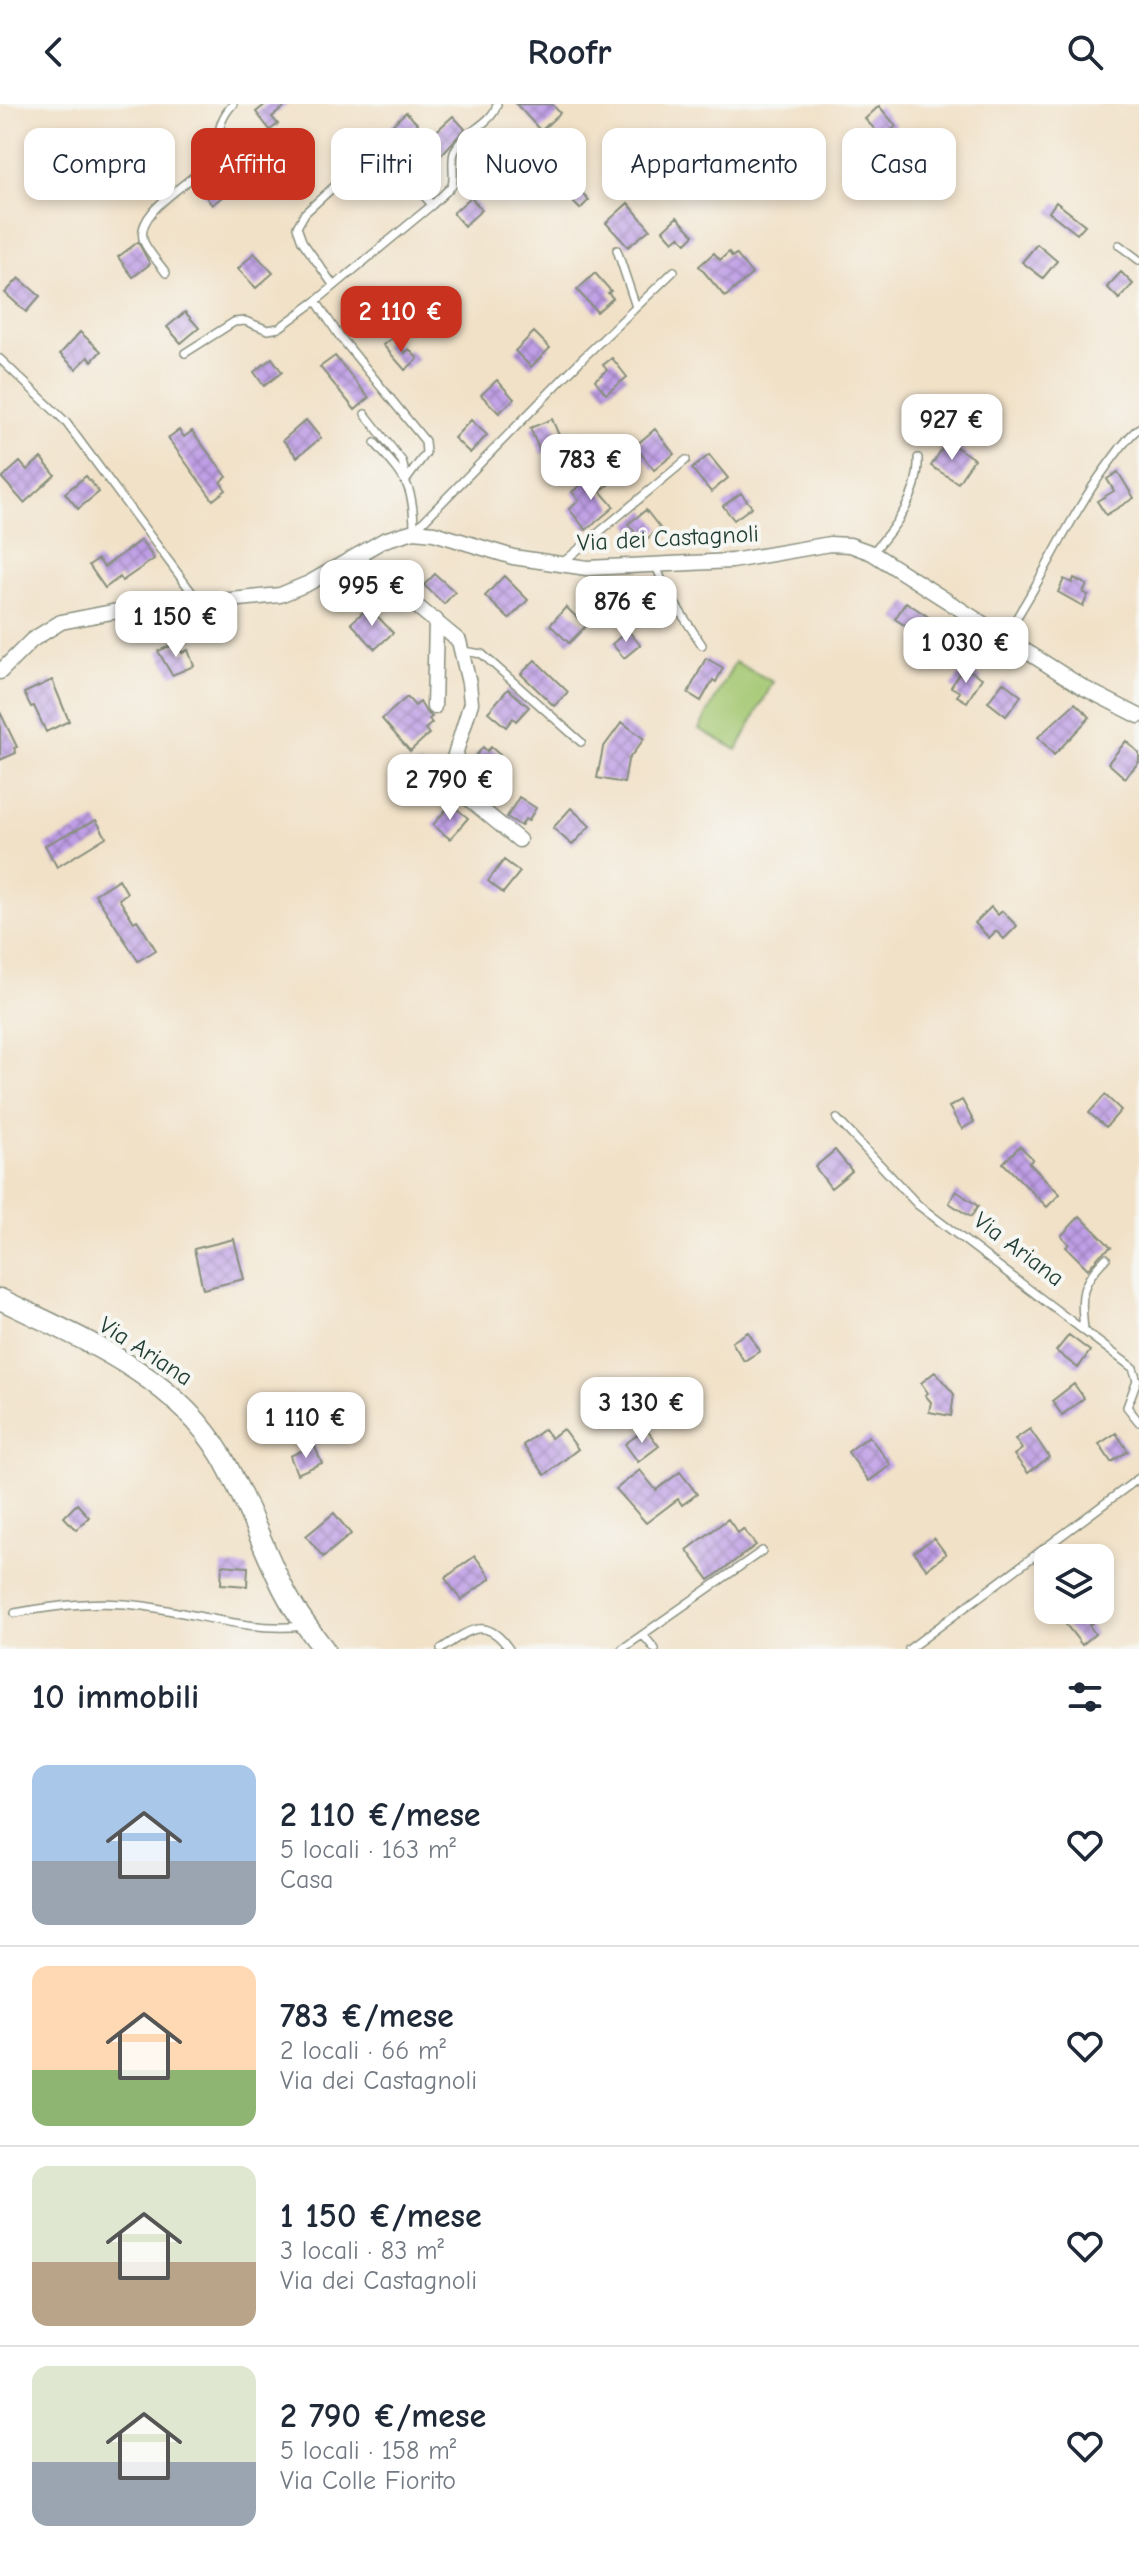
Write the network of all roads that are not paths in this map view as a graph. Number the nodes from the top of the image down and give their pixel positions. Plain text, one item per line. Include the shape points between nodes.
1 (233, 104) edge
2 (497, 104) edge
3 (331, 189) edge
4 (428, 200) edge
5 (432, 205) junction
6 (1119, 245) dead end
7 (617, 250) dead end
8 (1139, 260) edge
9 (674, 271) dead end
10 (166, 273) dead end
11 (334, 286) junction
12 (316, 301) junction
13 (636, 307) junction
14 (185, 353) dead end
15 (0, 359) edge
16 (365, 414) dead end
17 (1139, 428) edge
18 (375, 443) dead end
19 (918, 458) dead end
20 (686, 460) dead end
21 (407, 479) junction
22 (414, 531) junction
23 (872, 553) junction
24 (356, 556) junction
25 (561, 565) junction
26 (656, 566) junction
27 (200, 604) junction
28 (436, 620) junction
29 (1004, 637) junction
30 (702, 645) dead end
31 (463, 651) junction
32 (0, 672) edge
33 (434, 707) dead end
34 (1139, 716) edge
35 (581, 742) dead end
36 (519, 840) dead end
37 (837, 1119) dead end
38 (1106, 1258) dead end
39 (0, 1299) edge
40 (1084, 1331) junction
41 (1139, 1422) edge
42 (1139, 1478) edge
43 (762, 1551) dead end
44 (15, 1613) dead end
45 (306, 1626) junction
46 (643, 1635) junction
47 (324, 1649) edge
48 (441, 1649) edge
49 (509, 1649) edge
50 (622, 1649) edge
51 (655, 1649) edge
52 (909, 1649) edge

1 - 10 lane via 220,122 211,160 144,223 144,242
2 - 5 lane via 495,112 458,145 452,186
3 - 11 lane via 299,222 299,237
4 - 5 lane
5 - 11 lane
6 - 8 lane
7 - 13 lane
9 - 13 lane
11 - 12 lane
12 - 14 lane via 279,328 234,322
12 - 21 lane via 425,441 426,453
13 - 22 lane
15 - 27 lane via 73,431
16 - 21 lane via 402,461
17 - 29 lane via 1089,490
18 - 21 lane
19 - 23 lane via 916,488
20 - 25 lane
21 - 22 lane
22 - 24 street via 389,537
22 - 25 street, Via dei Castagnoli
23 - 26 street, Via dei Castagnoli via 830,544 732,561
23 - 29 street, Via dei Castagnoli
24 - 27 street via 287,593
24 - 28 street
25 - 26 street, Via dei Castagnoli
26 - 30 lane
27 - 32 street via 61,622 32,640
28 - 31 street via 457,638
28 - 33 street
29 - 34 street, Via dei Castagnoli
31 - 35 lane via 487,658
31 - 36 street via 471,703 454,758 455,778 464,795
37 - 40 lane, Via Ariana via 918,1205
38 - 40 lane via 1084,1285
39 - 45 main road, Via Ariana via 125,1364 193,1417 225,1463 284,1591
40 - 41 lane, Via Ariana via 1136,1372 1127,1407
42 - 52 lane
43 - 46 lane
44 - 45 lane via 109,1603 257,1627
45 - 47 main road, Via Ariana
46 - 50 lane
46 - 51 lane
48 - 49 lane via 467,1632 485,1628

